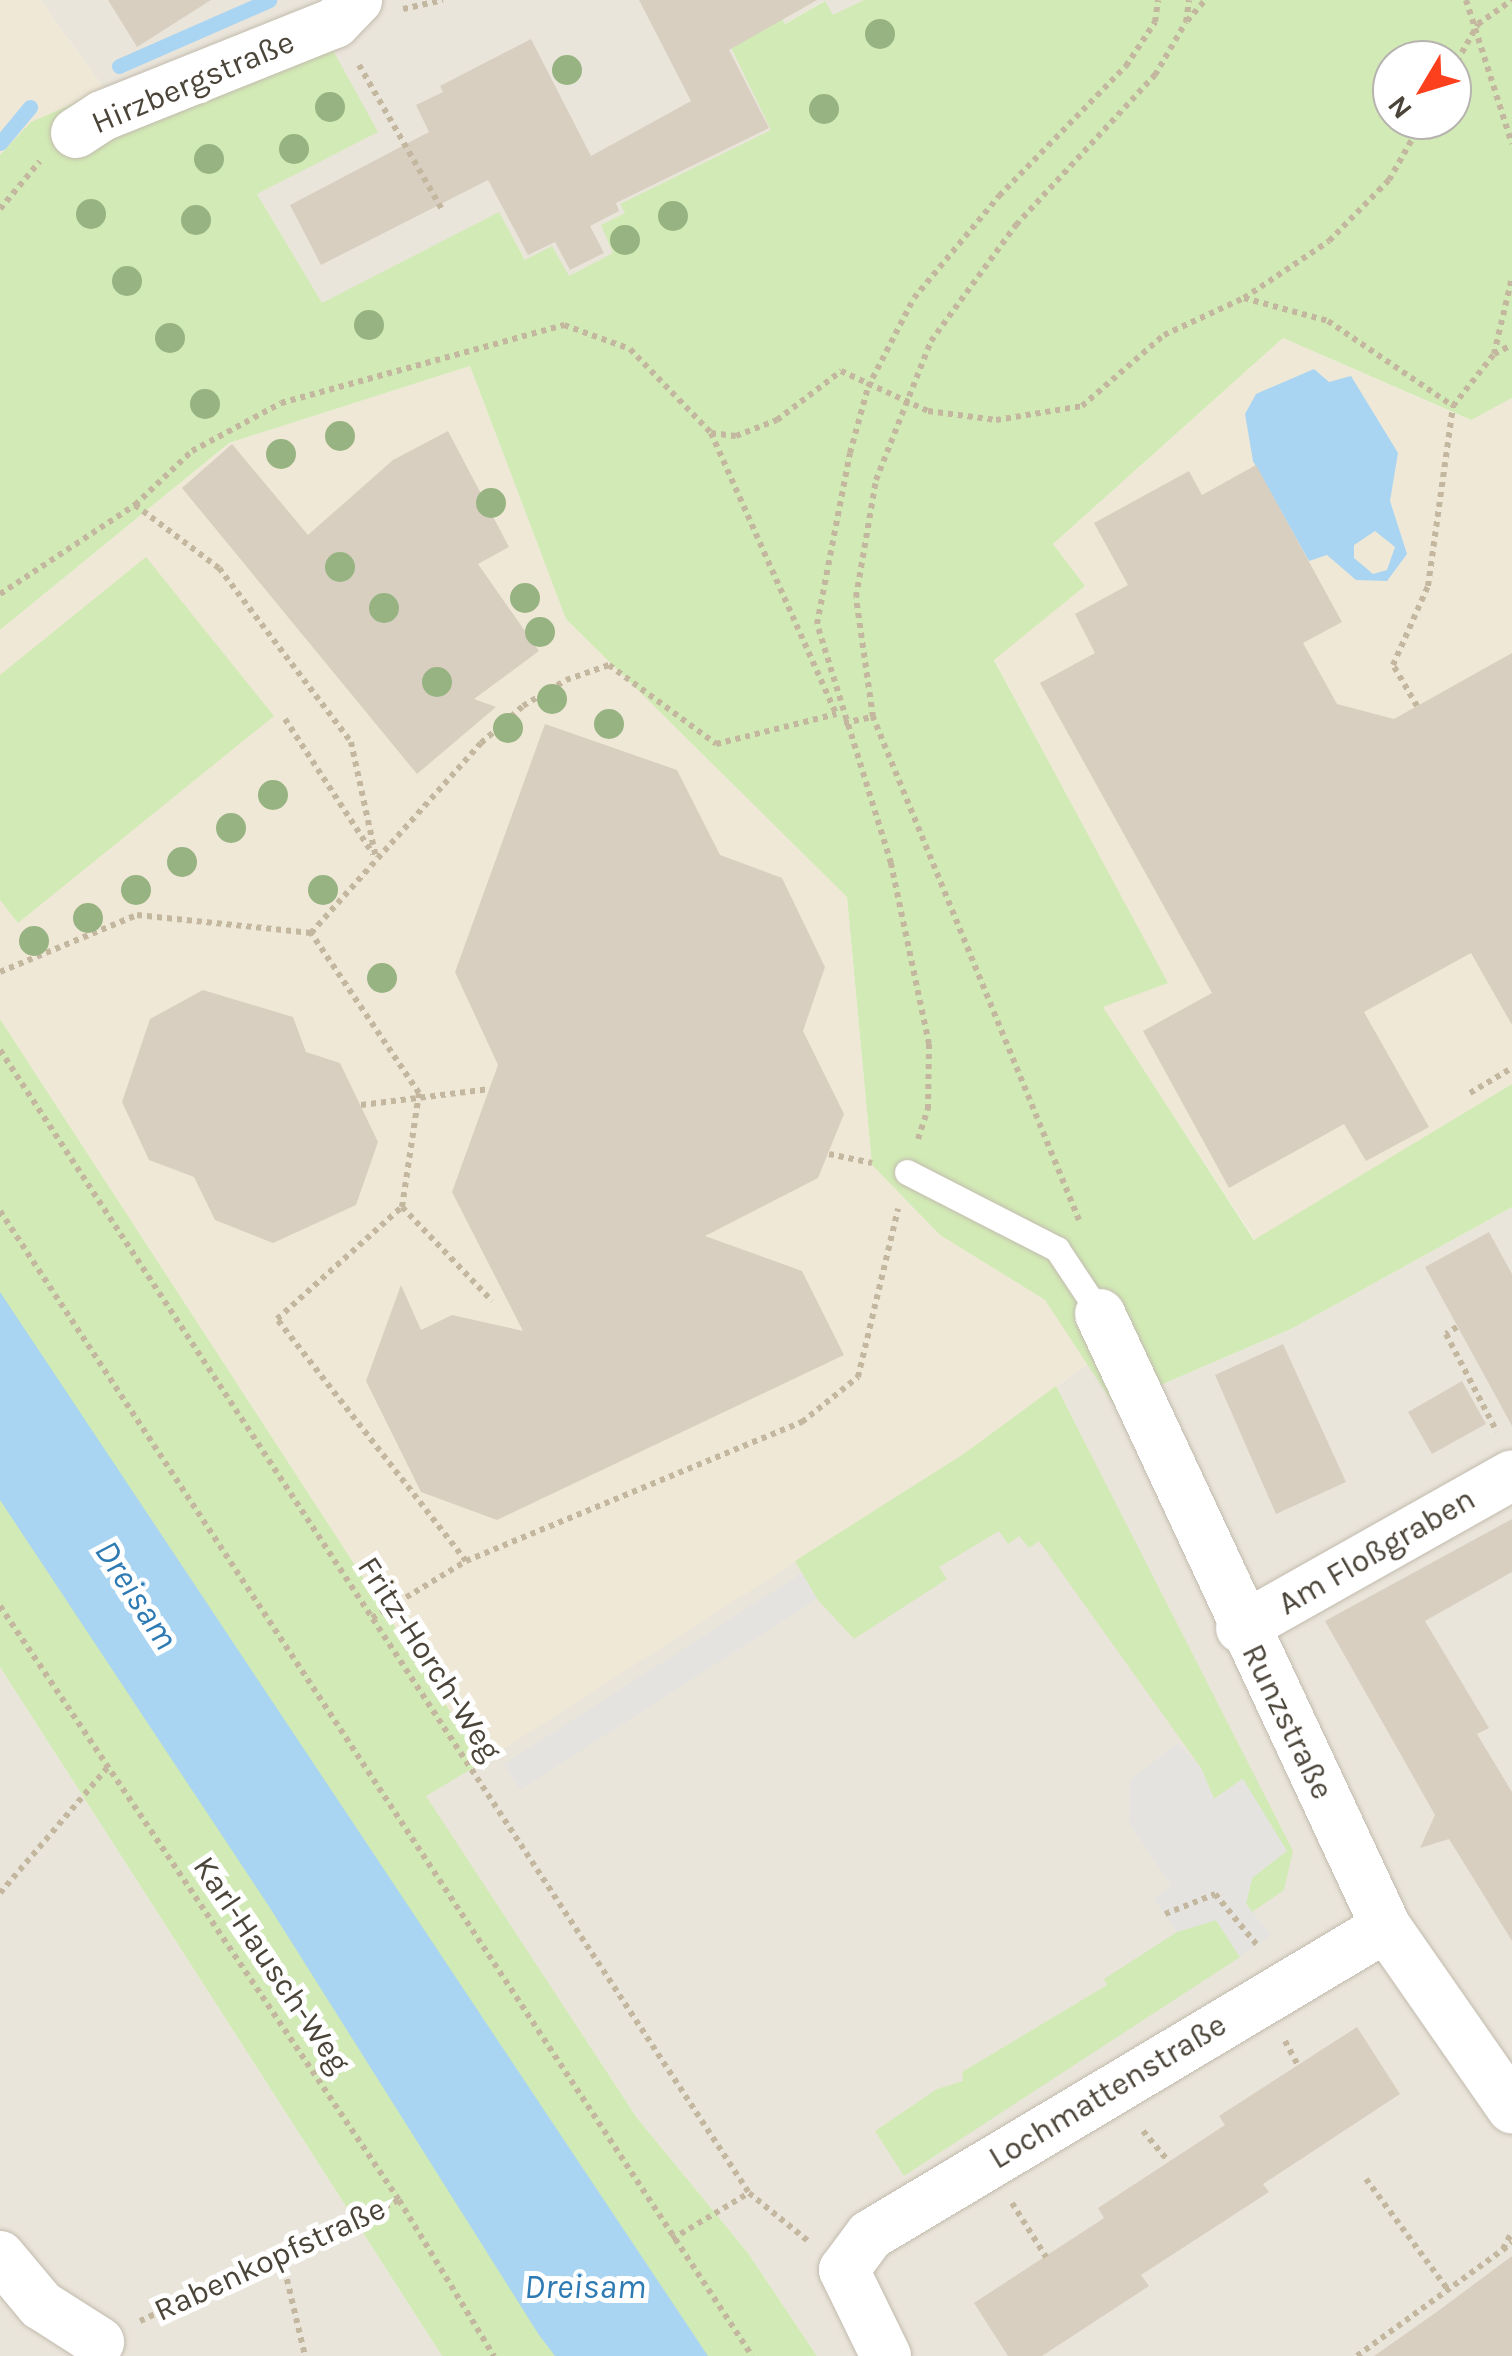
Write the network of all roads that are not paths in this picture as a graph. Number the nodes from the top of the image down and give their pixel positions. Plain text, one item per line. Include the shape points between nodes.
1 (346, 12) edge
2 (76, 133) dead end
3 (908, 1172) road end
4 (1100, 1314) joint
5 (1508, 1460) edge
6 (1242, 1628) junction
7 (1386, 1927) junction
8 (1498, 2060) edge
9 (1512, 2108) edge
10 (0, 2256) edge
11 (99, 2342) road end
12 (886, 2356) edge

1 - 2 street, Hirzbergstraße
3 - 4 lane via 1057,1248
4 - 6 street, Runzstraße
5 - 6 street, Am Floßgraben
6 - 7 street, Runzstraße
7 - 8 street, Runzstraße
7 - 12 street, Lochmattenstraße via 870,2235 844,2270
8 - 9 street, Runzstraße
10 - 11 street via 41,2305

